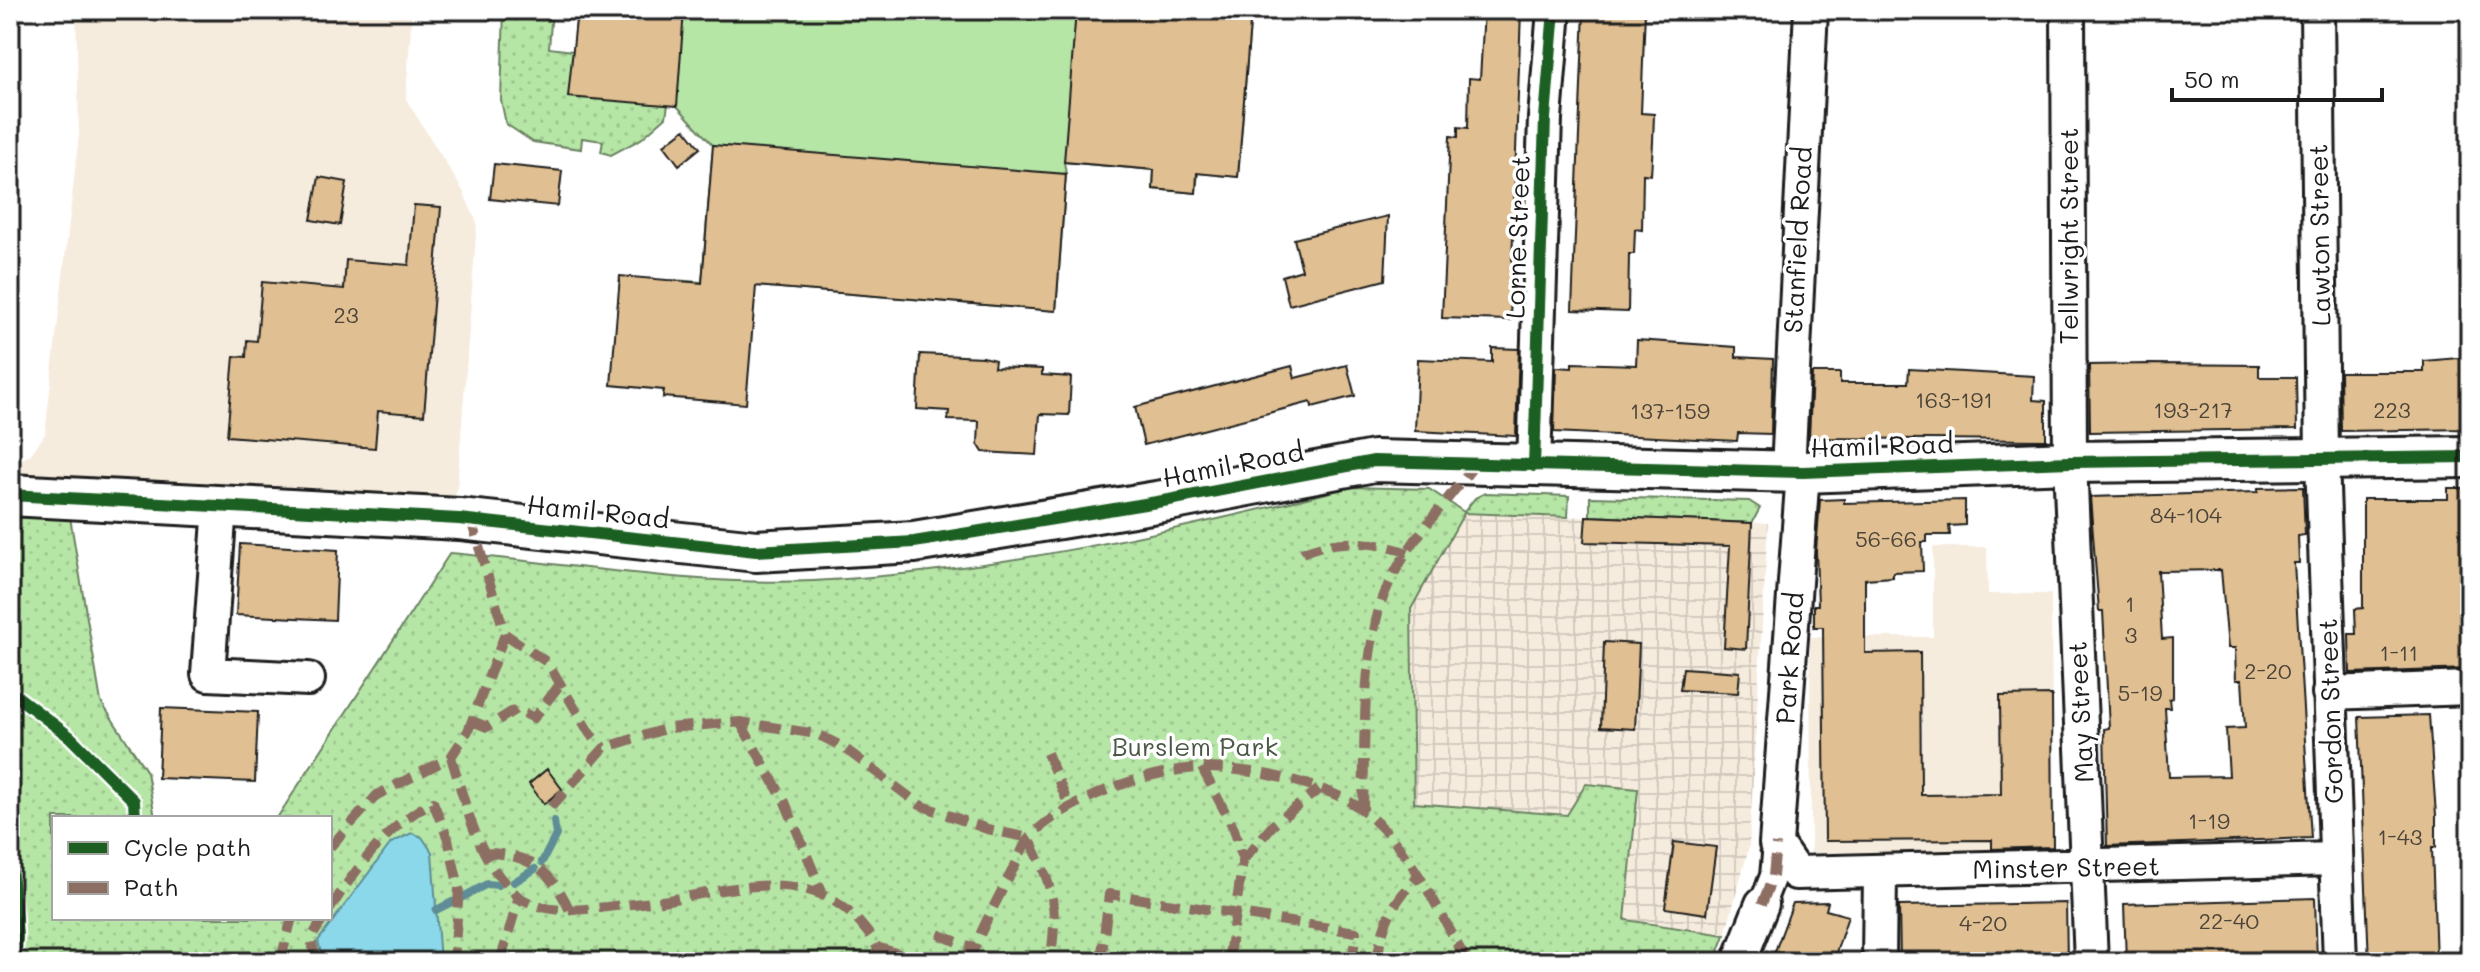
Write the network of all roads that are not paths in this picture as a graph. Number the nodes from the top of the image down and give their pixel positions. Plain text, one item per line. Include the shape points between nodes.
1 (1554, 10) edge
2 (1811, 10) edge
3 (2068, 10) edge
4 (2317, 10) edge
5 (2470, 457) edge
6 (2322, 460) junction
7 (2070, 462) junction
8 (1534, 466) junction
9 (1795, 471) junction
10 (10, 495) edge
11 (220, 506) junction
12 (308, 679) dead end
13 (2470, 688) edge
14 (2329, 693) junction
15 (1776, 844) junction
16 (2336, 859) junction
17 (2089, 867) junction
18 (1880, 872) junction
19 (1762, 904) joint
20 (1739, 962) edge
21 (1879, 962) edge
22 (2091, 962) edge
23 (2340, 962) edge

1 - 8 street, Lorne Street via 1545,118
2 - 9 street, Stanfield Road
3 - 7 street, Tellwright Street
4 - 6 street, Lawton Street
5 - 6 street, Hamil Road
6 - 7 street, Hamil Road
6 - 14 street, Gordon Street
7 - 9 street, Hamil Road
7 - 17 street, May Street
8 - 9 street, Hamil Road
8 - 11 street, Hamil Road via 1374,461 914,542 756,551 459,519
9 - 15 street, Park Road
10 - 11 street, Hamil Road
11 - 12 street via 208,674
13 - 14 street
14 - 16 street, Gordon Street
15 - 18 street, Minster Street via 1796,873
15 - 19 street, Park Road via 1773,876
16 - 17 street, Minster Street
16 - 23 street, Gordon Street
17 - 18 street, Minster Street
17 - 22 street, May Street
18 - 21 street
19 - 20 street, Park Road

